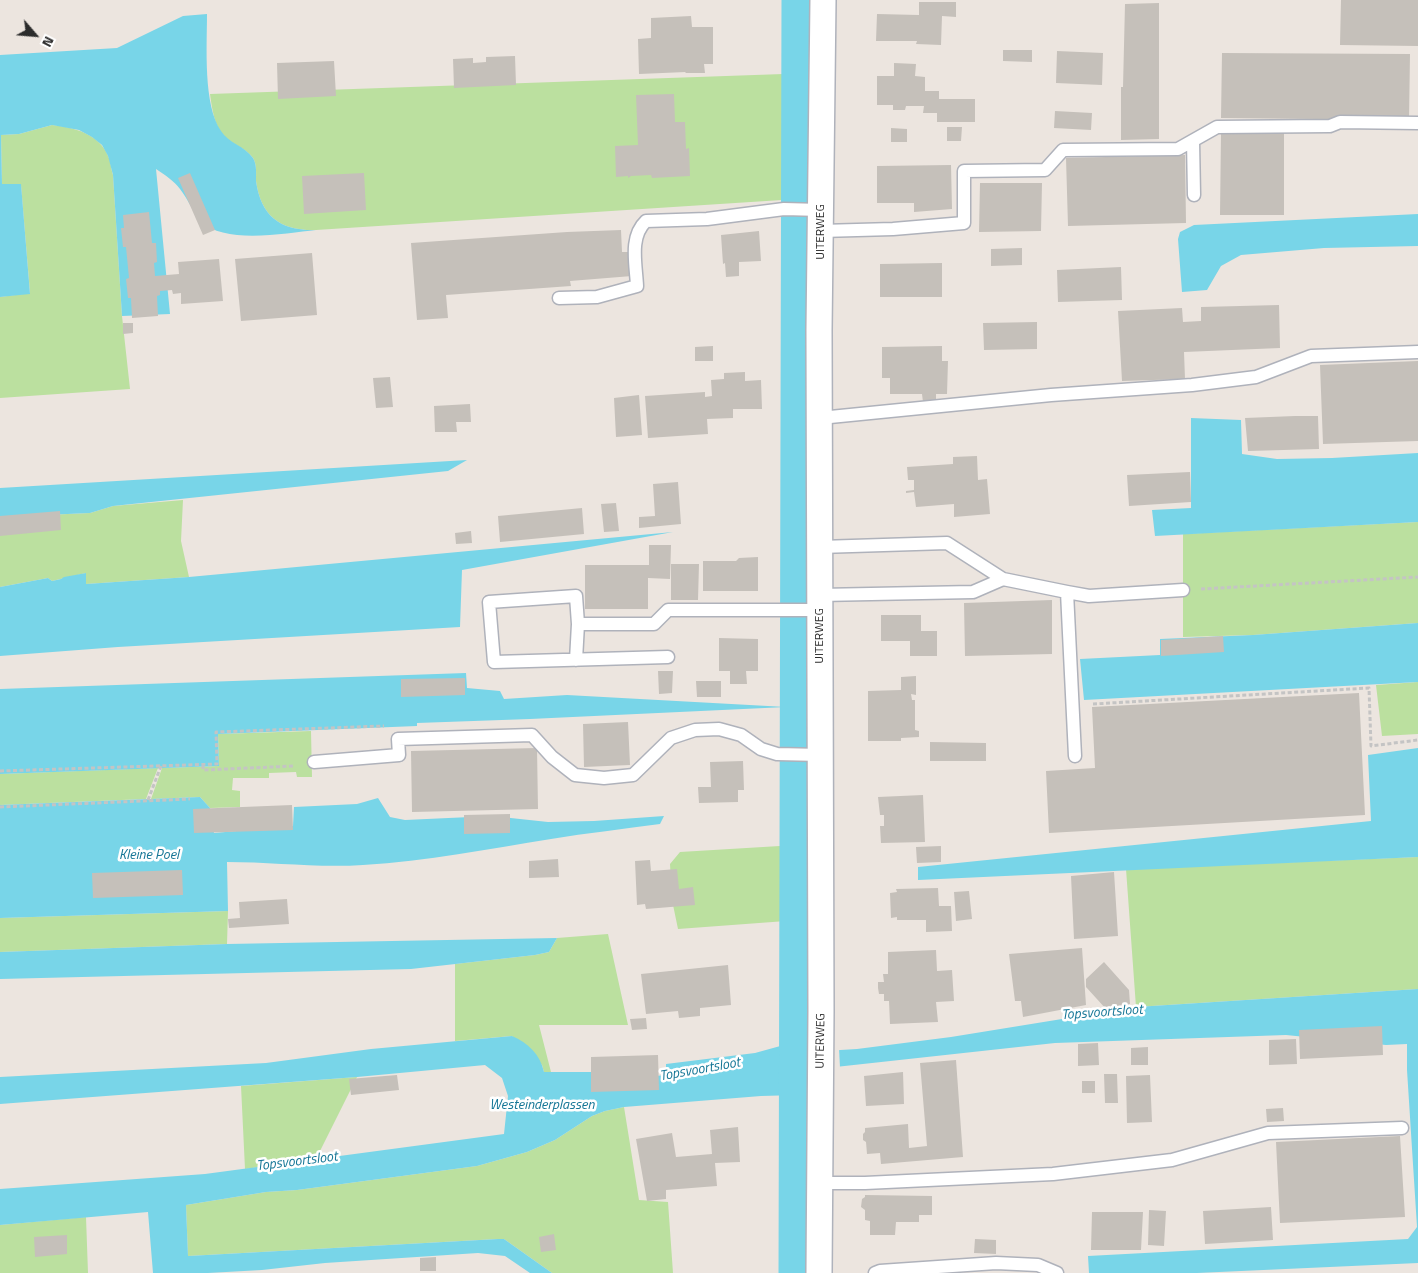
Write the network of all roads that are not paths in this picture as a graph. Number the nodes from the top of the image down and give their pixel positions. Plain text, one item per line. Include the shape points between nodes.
1 (823, 0) edge
2 (1418, 123) edge
3 (1193, 140) junction
4 (1194, 195) dead end
5 (816, 217) junction
6 (559, 298) dead end
7 (1418, 352) edge
8 (820, 418) junction
9 (820, 547) junction
10 (1003, 578) junction
11 (1183, 590) road end
12 (1067, 592) junction
13 (808, 606) junction
14 (578, 624) junction
15 (668, 657) dead end
16 (576, 660) junction
17 (813, 755) junction
18 (1075, 756) dead end
19 (314, 762) road end
20 (1402, 1128) dead end
21 (820, 1183) junction
22 (819, 1273) edge
23 (875, 1273) edge
24 (1057, 1273) edge

1 - 5 street, UITERWEG
2 - 3 lane via 1340,122 1330,126 1217,127
3 - 4 lane
3 - 5 lane via 1178,150 1063,150 1045,170 964,171 964,223 893,229
5 - 6 lane via 784,209 707,219 646,221 640,226 635,244 637,286 597,297
5 - 8 street, UITERWEG
7 - 8 lane via 1311,356 1256,377 1192,385 1050,395
8 - 9 street, UITERWEG
9 - 10 lane via 947,543
9 - 13 street, UITERWEG
10 - 12 lane
10 - 13 lane via 973,592
11 - 12 lane via 1088,596
12 - 18 lane
13 - 14 lane via 668,610 654,624
13 - 17 street, UITERWEG
14 - 16 lane
14 - 16 lane via 576,596 489,602 494,662
15 - 16 lane
17 - 19 lane via 777,754 761,749 741,735 718,729 695,730 671,738 634,774 604,778 575,775 532,735 398,739 399,755
17 - 21 street, UITERWEG via 821,1042
20 - 21 lane via 1268,1133 1172,1160 1053,1174
21 - 22 street, UITERWEG
23 - 24 lane via 996,1263 1038,1265

